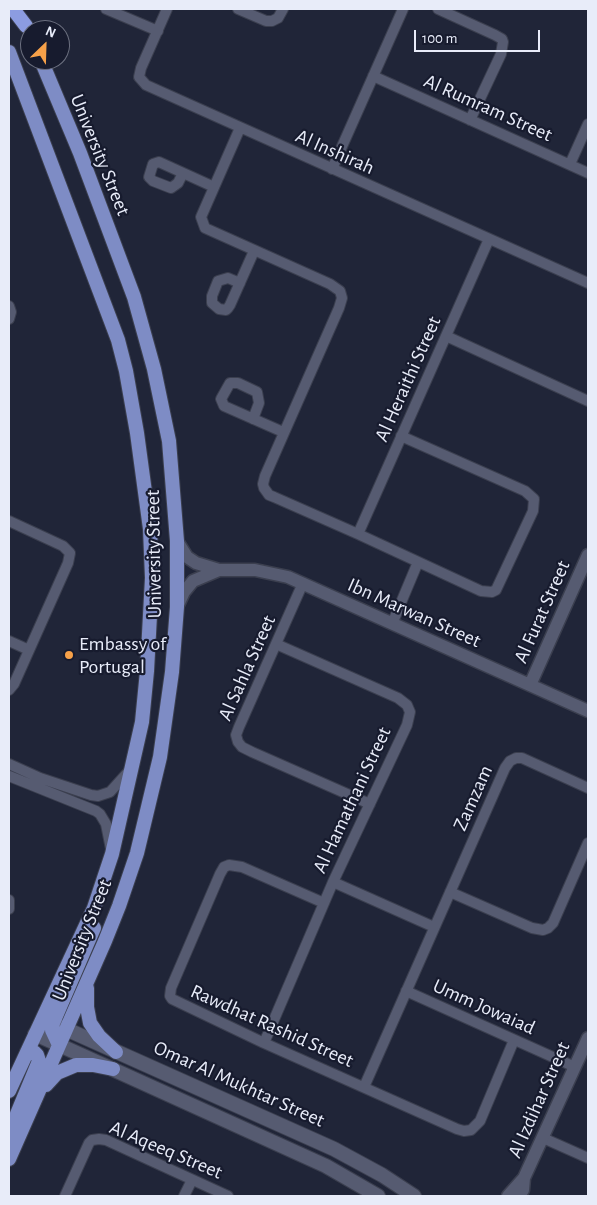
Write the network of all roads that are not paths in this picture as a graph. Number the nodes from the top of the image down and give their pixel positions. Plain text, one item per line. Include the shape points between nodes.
1 (13, 9) edge
2 (106, 9) edge
3 (167, 9) edge
4 (238, 9) edge
5 (283, 9) edge
6 (403, 9) edge
7 (438, 9) edge
8 (21, 20) edge
9 (158, 30) junction
10 (9, 52) edge
11 (45, 70) edge
12 (373, 76) junction
13 (470, 120) junction
14 (588, 124) edge
15 (240, 128) junction
16 (570, 164) junction
17 (332, 169) junction
18 (183, 173) dead end
19 (588, 173) edge
20 (214, 187) junction
21 (489, 239) junction
22 (254, 251) junction
23 (240, 283) dead end
24 (588, 283) edge
25 (9, 306) edge
26 (9, 319) edge
27 (446, 336) junction
28 (588, 388) edge
29 (586, 400) edge
30 (253, 419) dead end
31 (283, 432) junction
32 (401, 436) junction
33 (9, 521) edge
34 (358, 534) junction
35 (177, 541) junction
36 (588, 555) edge
37 (418, 562) junction
38 (219, 570) junction
39 (303, 583) junction
40 (177, 607) junction
41 (392, 624) junction
42 (9, 641) edge
43 (276, 644) junction
44 (29, 650) junction
45 (530, 685) junction
46 (9, 690) edge
47 (588, 711) edge
48 (9, 764) edge
49 (132, 766) junction
50 (9, 776) edge
51 (588, 788) edge
52 (370, 804) junction
53 (588, 843) edge
54 (112, 854) junction
55 (333, 882) junction
56 (450, 892) junction
57 (9, 900) edge
58 (324, 904) junction
59 (9, 909) edge
60 (434, 927) junction
61 (87, 984) junction
62 (406, 991) junction
63 (48, 1021) junction
64 (66, 1029) junction
65 (36, 1034) junction
66 (588, 1038) edge
67 (514, 1040) junction
68 (264, 1043) junction
69 (59, 1044) junction
70 (27, 1052) junction
71 (116, 1052) junction
72 (575, 1067) junction
73 (113, 1069) junction
74 (364, 1087) junction
75 (9, 1091) edge
76 (37, 1095) junction
77 (544, 1138) junction
78 (9, 1139) edge
79 (588, 1158) edge
80 (9, 1159) edge
81 (524, 1178) junction
82 (192, 1180) junction
83 (65, 1196) edge
84 (184, 1196) edge
85 (228, 1196) edge
86 (378, 1196) edge
87 (414, 1196) edge
88 (508, 1196) edge
89 (519, 1196) edge

1 - 8 highway
2 - 9 street
3 - 9 street, Al Inshirah
4 - 5 street via 266,21 278,18
6 - 12 street
7 - 13 street via 495,34 503,42 501,54
9 - 15 street, Al Inshirah via 140,68 140,80
10 - 49 main road, University Street via 112,323 132,400 150,529 152,578 142,722
11 - 35 main road, University Street via 134,297 169,441
12 - 13 street, Al Rumram Street
12 - 17 street
13 - 16 street, Al Rumram Street
14 - 16 street
15 - 17 street, Al Inshirah
15 - 20 street
16 - 19 street, Al Rumram Street
17 - 21 street, Al Inshirah
18 - 20 street
20 - 22 street via 201,216 205,228
21 - 24 street, Al Inshirah
21 - 27 street, Al Heraithi Street
22 - 23 street
22 - 31 street via 330,284 342,294 340,308
25 - 26 street
27 - 29 street
27 - 32 street, Al Heraithi Street
28 - 29 street
30 - 31 street
31 - 34 street via 263,480 266,492
32 - 34 street, Al Heraithi Street
32 - 37 street via 534,499 533,511 498,586 492,592 482,591
33 - 44 street via 63,546 70,553
34 - 37 street
35 - 38 street, Ibn Marwan Street via 191,561
35 - 40 main road, University Street
36 - 45 street, Al Furat Street
37 - 41 street
38 - 39 street, Ibn Marwan Street via 270,572
38 - 40 street, Ibn Marwan Street via 189,584
39 - 41 street, Ibn Marwan Street
39 - 43 street, Al Sahla Street
40 - 61 main road, University Street via 168,708 147,817 119,906
41 - 45 street, Ibn Marwan Street
42 - 44 street
43 - 52 street, Al Hamathani Street via 398,698 407,705 409,718
43 - 52 street, Al Sahla Street via 239,727 238,742 252,752
44 - 46 street
45 - 47 street, Ibn Marwan Street
48 - 49 street via 40,778 98,796 114,789
49 - 54 main road, University Street
50 - 54 street via 100,814 106,824
51 - 56 street, Zamzam via 522,758 510,761
52 - 55 street, Al Hamathani Street
53 - 56 street via 553,923 543,930
54 - 63 main road, University Street via 94,908
55 - 58 street, Al Hamathani Street
55 - 60 street
56 - 60 street, Zamzam
57 - 59 street
58 - 68 street, Al Hamathani Street
58 - 68 street, Rawdhat Rashid Street via 235,864 224,867 220,874 170,996
60 - 62 street, Zamzam
61 - 64 main road, University Street
61 - 71 main road via 90,1023
62 - 67 street, Umm Jowaiad
62 - 74 street, Zamzam
63 - 64 main road, Omar Al Mukhtar Street
63 - 65 main road, University Street
63 - 69 main road
64 - 69 main road, University Street
64 - 71 main road, Omar Al Mukhtar Street
65 - 69 main road, Omar Al Mukhtar Street
65 - 70 main road, University Street
66 - 72 street, Al Izdihar Street
67 - 72 street, Umm Jowaiad
67 - 74 street, Rawdhat Rashid Street via 480,1121 471,1130 458,1129
68 - 74 street, Rawdhat Rashid Street
69 - 73 main road, Omar Al Mukhtar Street
69 - 76 main road, University Street
70 - 75 main road, University Street
70 - 78 main road via 34,1052 38,1062
71 - 87 main road, Omar Al Mukhtar Street via 334,1149
72 - 77 street, Al Izdihar Street
73 - 76 main road via 76,1065 51,1079
73 - 86 main road, Omar Al Mukhtar Street via 326,1166
76 - 80 main road, University Street
77 - 79 street
77 - 81 street, Al Izdihar Street
81 - 88 street, Al Izdihar Street
81 - 89 street, Al Izdihar Street
82 - 83 street, Al Aqeeq Street via 106,1140 94,1139 88,1143
82 - 84 street
82 - 85 street, Al Aqeeq Street

